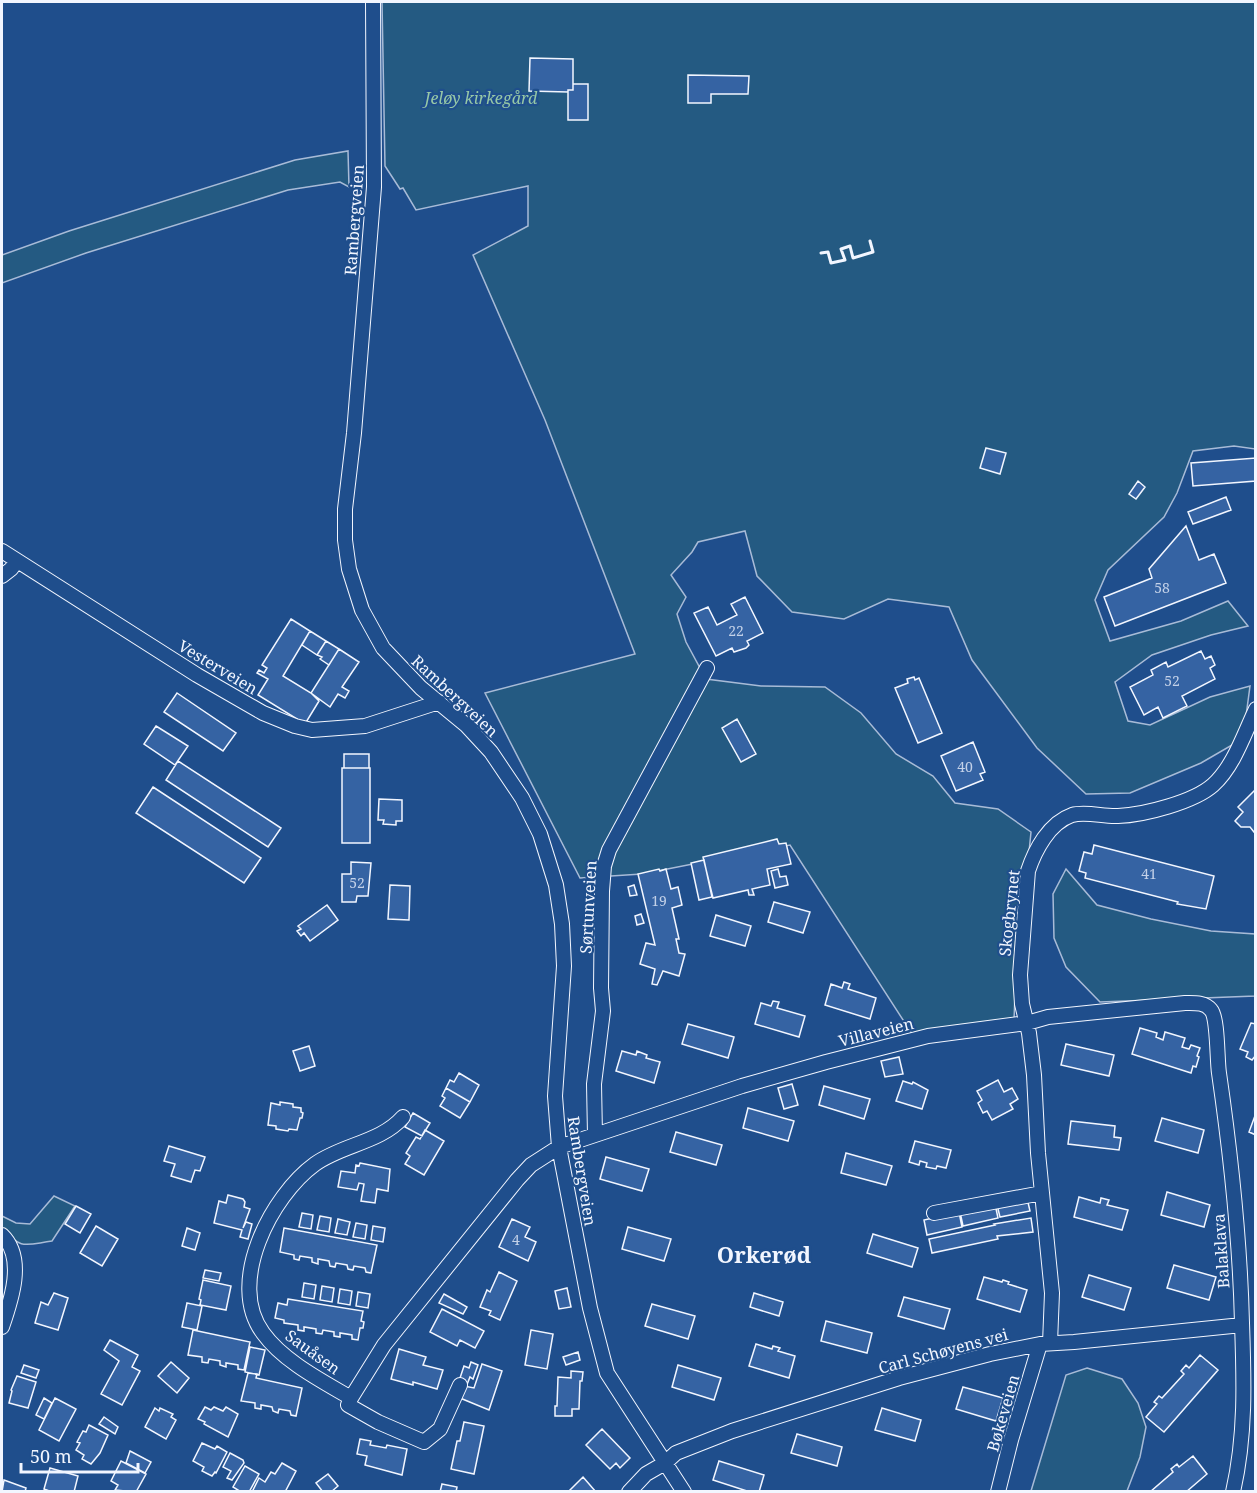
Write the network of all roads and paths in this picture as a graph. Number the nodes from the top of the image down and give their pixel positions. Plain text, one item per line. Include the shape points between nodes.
1 (374, 2) edge
2 (2, 550) edge
3 (17, 561) junction
4 (2, 576) edge
5 (707, 668) dead end
6 (439, 702) junction
7 (1256, 709) edge
8 (1211, 1010) joint
9 (1027, 1023) junction
10 (403, 1117) dead end
11 (595, 1135) junction
12 (558, 1147) junction
13 (1042, 1193) junction
14 (934, 1213) dead end
15 (2, 1235) edge
16 (1242, 1325) junction
17 (2, 1327) edge
18 (1045, 1344) junction
19 (460, 1385) dead end
20 (351, 1398) junction
21 (664, 1463) junction
22 (629, 1491) edge
23 (684, 1491) edge
24 (998, 1491) edge
25 (1233, 1491) edge

1 - 6 street, Rambergveien via 374,187 345,540 358,599 376,637 395,662
2 - 3 street, Vesterveien
3 - 4 street
3 - 6 street, Vesterveien via 197,675 263,713 295,726 312,730 365,726
5 - 11 street, Sørtunveien via 609,850 604,867 603,1011 594,1084
6 - 12 street, Rambergveien via 478,739 512,782 540,834 556,885 564,966 555,1096
7 - 9 street, Skogbrynet via 1223,773 1200,794 1182,803 1140,813 1073,815 1038,846 1028,871 1020,954 1022,1004
8 - 9 street, Villaveien via 1202,1004 1185,1003 1048,1017
8 - 16 street, Balaklava via 1230,1154
9 - 11 street, Villaveien via 928,1036 838,1059
9 - 13 street, Skogbrynet
10 - 20 street, Sauåsen via 394,1128 329,1156 305,1172 274,1208 258,1240 250,1291 255,1318 264,1335 316,1378
11 - 12 street, Villaveien
12 - 20 street, Sauåsen via 517,1180 384,1345
12 - 21 street, Rambergveien via 603,1362
13 - 14 street
13 - 18 street, Skogbrynet via 1052,1293
15 - 17 street via 14,1261 14,1283
16 - 18 street, Carl Schøyens vei
16 - 25 street, Balaklava via 1244,1409
18 - 21 street, Carl Schøyens vei via 990,1354 888,1382 732,1431 676,1453
18 - 24 street, Bøkeveien via 1011,1440
19 - 20 street, Sauåsen via 440,1429 424,1442 348,1405
21 - 22 street, Carl Schøyens vei
21 - 23 street, Rambergveien

